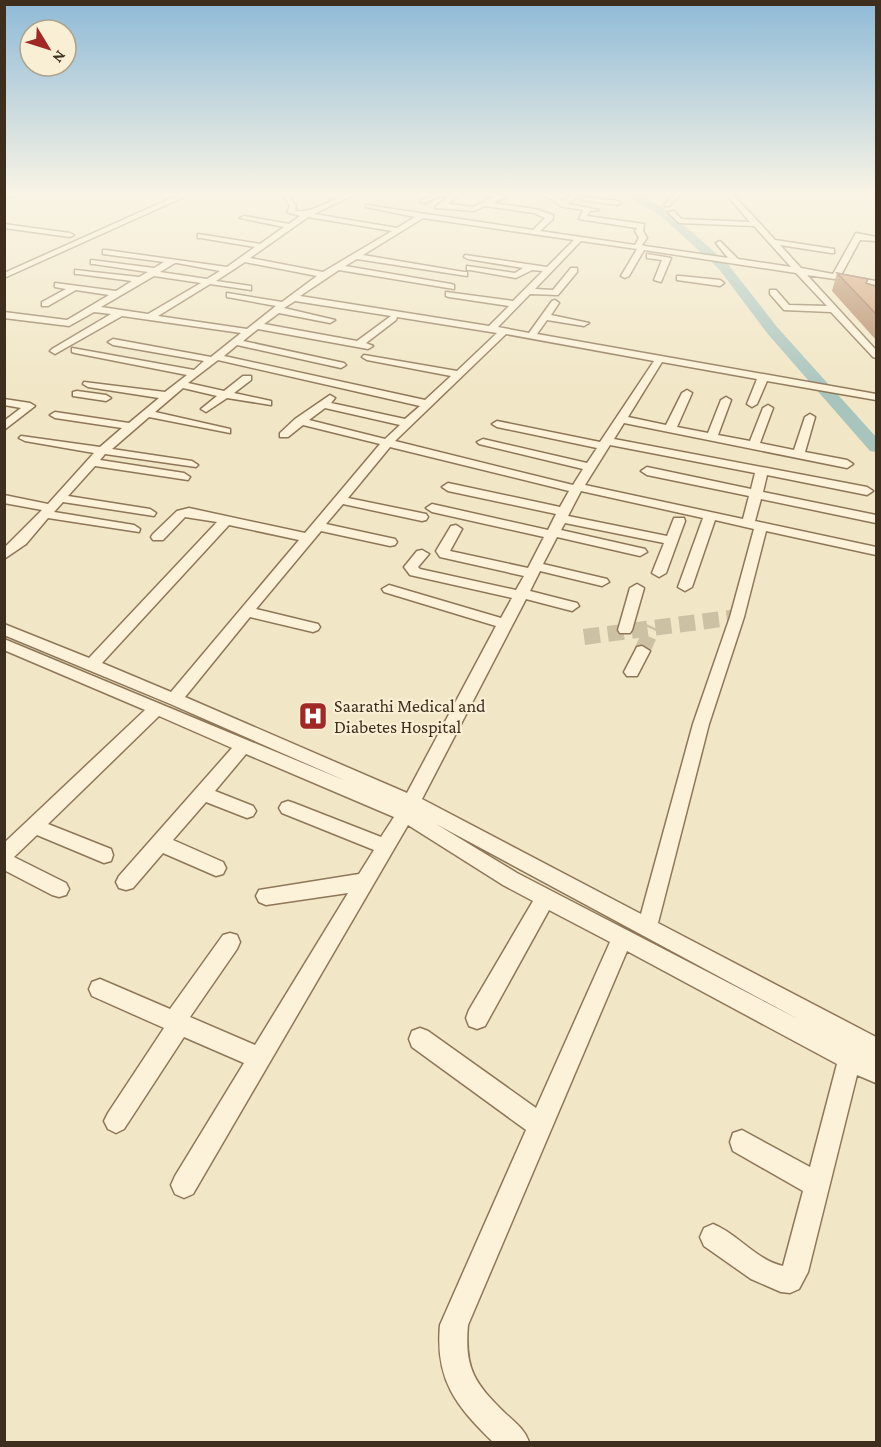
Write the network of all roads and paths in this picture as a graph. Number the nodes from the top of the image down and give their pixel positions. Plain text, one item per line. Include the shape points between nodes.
1 (243, 259) edge
2 (41, 260) edge
3 (161, 260) edge
4 (246, 260) edge
5 (349, 260) edge
6 (376, 260) edge
7 (484, 260) edge
8 (559, 260) edge
9 (634, 260) edge
10 (666, 260) edge
11 (688, 260) edge
12 (721, 260) edge
13 (734, 260) edge
14 (791, 260) edge
15 (845, 260) edge
16 (177, 261) dead end
17 (94, 262) dead end
18 (736, 262) junction
19 (454, 265) dead end
20 (337, 267) junction
21 (531, 267) junction
22 (228, 270) junction
23 (549, 270) junction
24 (574, 270) dead end
25 (78, 272) dead end
26 (155, 272) junction
27 (802, 272) junction
28 (464, 274) dead end
29 (166, 275) junction
30 (324, 275) junction
31 (4, 276) edge
32 (625, 276) dead end
33 (218, 277) junction
34 (836, 277) junction
35 (140, 280) junction
36 (658, 280) dead end
37 (210, 282) junction
38 (720, 283) dead end
39 (58, 285) dead end
40 (874, 286) edge
41 (248, 288) dead end
42 (528, 291) junction
43 (75, 292) junction
44 (773, 292) dead end
45 (117, 294) junction
46 (229, 295) dead end
47 (106, 301) junction
48 (516, 303) junction
49 (555, 303) dead end
50 (45, 304) dead end
51 (286, 305) junction
52 (94, 309) junction
53 (836, 309) junction
54 (120, 313) junction
55 (4, 315) edge
56 (150, 317) junction
57 (545, 317) junction
58 (393, 318) dead end
59 (330, 320) dead end
60 (584, 323) dead end
61 (253, 329) junction
62 (497, 330) junction
63 (531, 336) junction
64 (113, 342) dead end
65 (236, 342) junction
66 (364, 349) junction
67 (55, 351) dead end
68 (876, 355) edge
69 (214, 358) junction
70 (659, 360) junction
71 (341, 364) dead end
72 (195, 373) junction
73 (458, 374) junction
74 (247, 378) dead end
75 (763, 378) junction
76 (182, 383) junction
77 (87, 384) dead end
78 (345, 386) junction
79 (687, 393) dead end
80 (77, 394) dead end
81 (227, 394) junction
82 (168, 396) junction
83 (876, 397) edge
84 (726, 400) dead end
85 (4, 402) edge
86 (267, 403) dead end
87 (324, 404) junction
88 (427, 404) junction
89 (752, 404) dead end
90 (156, 405) junction
91 (768, 408) dead end
92 (206, 409) dead end
93 (146, 413) junction
94 (55, 415) dead end
95 (810, 417) dead end
96 (620, 418) junction
97 (299, 421) junction
98 (407, 423) junction
99 (497, 424) dead end
100 (130, 426) junction
101 (4, 427) edge
102 (670, 429) junction
103 (226, 430) dead end
104 (284, 435) dead end
105 (712, 437) junction
106 (25, 438) dead end
107 (483, 442) dead end
108 (386, 444) junction
109 (603, 444) junction
110 (754, 445) junction
111 (102, 451) junction
112 (799, 454) junction
113 (93, 462) junction
114 (847, 464) dead end
115 (192, 465) dead end
116 (589, 467) junction
117 (647, 471) dead end
118 (762, 471) junction
119 (183, 477) dead end
120 (448, 486) dead end
121 (576, 488) junction
122 (867, 491) dead end
123 (756, 494) junction
124 (60, 498) junction
125 (4, 499) edge
126 (340, 500) junction
127 (47, 511) junction
128 (150, 513) dead end
129 (562, 515) junction
130 (710, 516) junction
131 (876, 519) edge
132 (226, 520) junction
133 (679, 521) dead end
134 (754, 525) junction
135 (318, 526) junction
136 (134, 529) dead end
137 (456, 529) dead end
138 (552, 533) junction
139 (158, 537) dead end
140 (308, 538) junction
141 (4, 540) edge
142 (671, 541) junction
143 (390, 542) dead end
144 (18, 543) junction
145 (876, 551) edge
146 (640, 552) dead end
147 (422, 554) dead end
148 (4, 555) edge
149 (533, 570) junction
150 (659, 573) dead end
151 (602, 582) dead end
152 (685, 587) dead end
153 (638, 588) dead end
154 (388, 589) dead end
155 (521, 594) junction
156 (572, 606) dead end
157 (247, 612) junction
158 (505, 624) junction
159 (313, 627) dead end
160 (4, 629) edge
161 (625, 630) dead end
162 (4, 644) edge
163 (642, 651) tunnel mouth
164 (91, 665) junction
165 (632, 672) dead end
166 (165, 703) junction
167 (244, 745) junction
168 (202, 793) junction
169 (288, 808) dead end
170 (408, 808) junction
171 (247, 811) dead end
172 (34, 826) junction
173 (160, 843) junction
174 (384, 846) junction
175 (4, 855) edge
176 (104, 855) dead end
177 (4, 861) edge
178 (216, 868) dead end
179 (126, 882) dead end
180 (364, 882) junction
181 (59, 889) dead end
182 (266, 896) dead end
183 (546, 897) junction
184 (646, 927) junction
185 (622, 938) junction
186 (230, 942) dead end
187 (100, 989) dead end
188 (477, 1018) dead end
189 (177, 1023) junction
190 (420, 1039) dead end
191 (876, 1048) edge
192 (260, 1059) junction
193 (850, 1059) junction
194 (876, 1072) edge
195 (116, 1121) dead end
196 (541, 1126) junction
197 (742, 1142) dead end
198 (184, 1185) dead end
199 (818, 1185) junction
200 (713, 1237) dead end
201 (514, 1443) edge

1 - 22 street
2 - 31 street
3 - 26 street via 172,261
4 - 30 street
5 - 20 street
6 - 28 street
7 - 21 street
8 - 23 street
9 - 32 street
10 - 36 street
11 - 38 street via 679,281
12 - 18 street
13 - 18 street
14 - 27 street
15 - 34 street
16 - 22 street
17 - 26 street
18 - 27 street
19 - 21 street via 516,276
20 - 30 street
20 - 48 street
21 - 23 street
22 - 33 street
23 - 42 street
24 - 42 street via 555,294
25 - 35 street
26 - 29 street
26 - 35 street
27 - 34 street
27 - 53 street
29 - 33 street via 178,269
29 - 37 street
30 - 51 street
33 - 37 street
34 - 40 street
35 - 45 street
37 - 41 street
37 - 56 street
39 - 43 street
42 - 48 street
43 - 45 street
43 - 47 street
43 - 50 street
44 - 53 street via 789,309
45 - 47 street
46 - 51 street
47 - 52 street
48 - 62 street
49 - 57 street
51 - 59 street
51 - 61 street
51 - 62 street
52 - 54 street
52 - 55 street via 69,323
53 - 68 street
54 - 56 street
54 - 67 street
56 - 61 street
57 - 60 street
57 - 63 street
58 - 66 street
61 - 65 street
61 - 66 street
62 - 63 street
62 - 73 street
63 - 70 street
64 - 69 street
65 - 69 street
65 - 71 street
66 - 73 street
69 - 72 street
69 - 78 street
70 - 75 street
70 - 96 street
72 - 76 street
72 - 76 street via 73,355
73 - 88 street
74 - 81 street
75 - 83 street
75 - 89 street
76 - 81 street
76 - 82 street
77 - 82 street
78 - 87 street
78 - 88 street
79 - 102 street
80 - 90 street
81 - 86 street
81 - 92 street
82 - 90 street
84 - 105 street
85 - 101 street via 30,406
87 - 97 street
87 - 98 street
88 - 98 street
90 - 93 street
91 - 110 street
93 - 100 street
93 - 103 street
94 - 100 street
95 - 112 street
96 - 102 street
96 - 109 street
97 - 104 street
97 - 108 street
98 - 108 street
99 - 109 street
100 - 111 street
102 - 105 street
105 - 110 street
106 - 111 street
107 - 116 street
108 - 121 street
108 - 126 street
109 - 116 street
109 - 118 street
110 - 112 street
111 - 113 street
111 - 115 street
112 - 114 street
113 - 119 street
113 - 124 street
116 - 121 street
117 - 123 street
118 - 122 street
118 - 123 street
120 - 129 street
121 - 129 street
121 - 130 street
123 - 131 street
123 - 134 street
124 - 127 street
124 - 128 street
125 - 127 street
126 - 135 street
126 - 138 street
127 - 136 street
127 - 144 street
129 - 138 street
129 - 142 street
130 - 134 street
130 - 152 street
132 - 139 street via 185,512
132 - 140 street
132 - 164 street
133 - 142 street
134 - 145 street
134 - 184 street via 737,617 701,724
135 - 140 street
135 - 143 street
137 - 149 street via 443,551 445,554
138 - 146 street
138 - 149 street
140 - 157 street
141 - 144 street
142 - 150 street
144 - 148 street
147 - 155 street via 411,567 415,572
149 - 151 street
149 - 155 street
153 - 161 street
154 - 158 street
155 - 156 street
155 - 158 street
157 - 159 street
157 - 166 street
158 - 170 street
160 - 164 street
162 - 166 street
163 - 165 street
164 - 166 street
166 - 167 street
166 - 170 street
166 - 172 street
167 - 168 street
167 - 170 street
168 - 171 street
168 - 173 street
169 - 174 street
170 - 174 street
170 - 183 street via 501,873
170 - 184 street
172 - 175 street
172 - 176 street
173 - 178 street
173 - 179 street
174 - 180 street
177 - 181 street
180 - 182 street
180 - 192 street
183 - 185 street
183 - 188 street
184 - 191 street
185 - 193 street
185 - 196 street
186 - 189 street
187 - 189 street
189 - 192 street
189 - 195 street
190 - 196 street
192 - 198 street
193 - 194 street
193 - 199 street
196 - 201 street via 454,1325 452,1339 458,1381
197 - 199 street
199 - 200 street via 790,1280 770,1275

